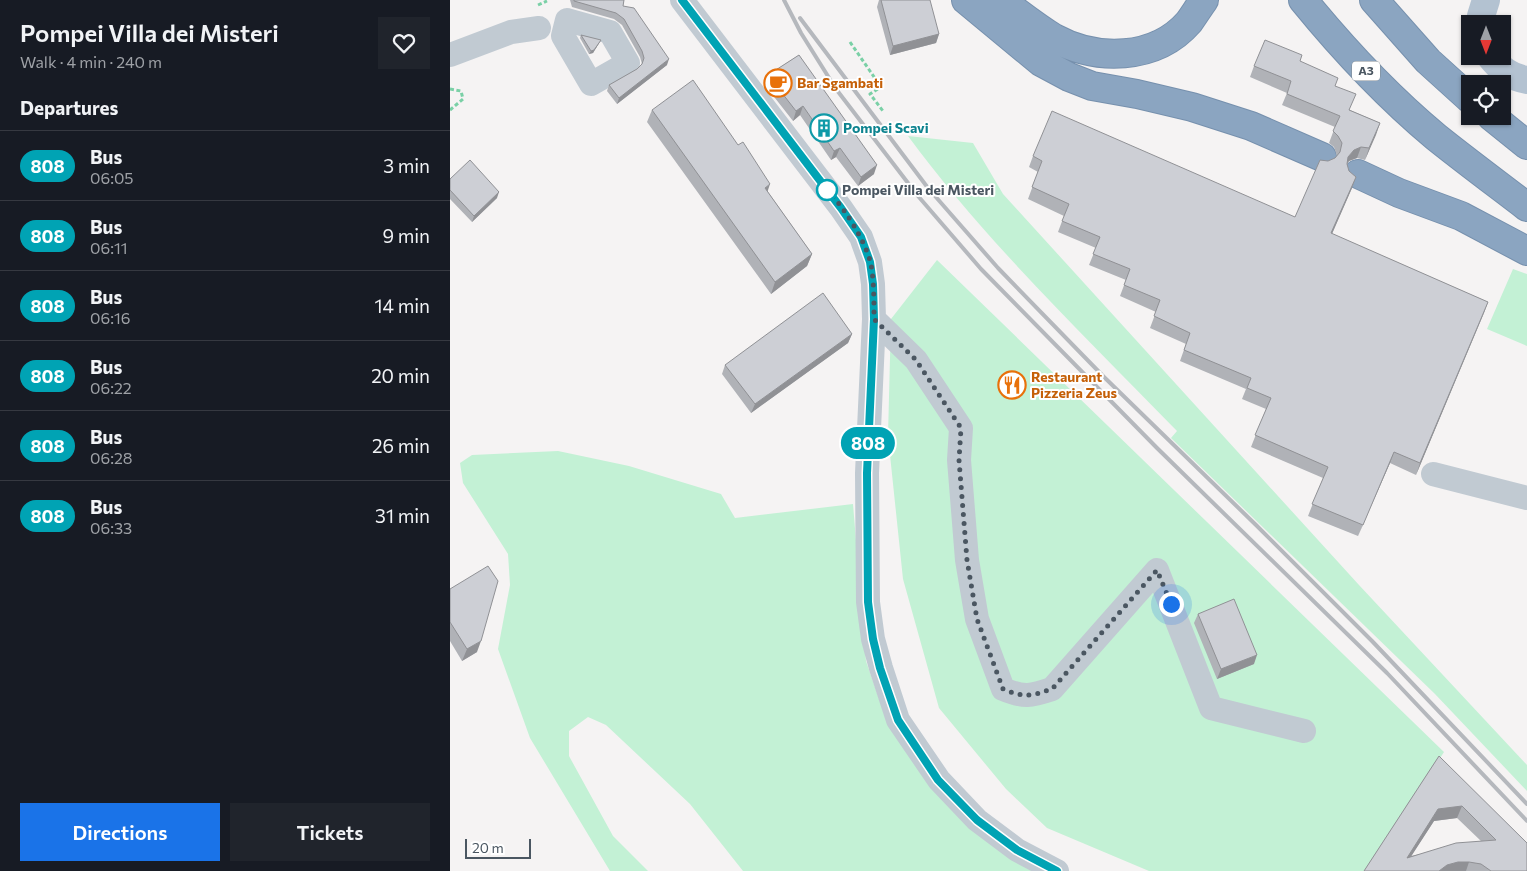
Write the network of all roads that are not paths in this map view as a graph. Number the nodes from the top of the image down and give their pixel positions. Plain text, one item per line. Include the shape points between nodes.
1 (682, 0) edge
2 (966, 0) edge
3 (1001, 0) edge
4 (1204, 0) edge
5 (1303, 0) edge
6 (1374, 0) edge
7 (551, 32) junction
8 (450, 55) edge
9 (1497, 65) edge
10 (1527, 80) edge
11 (1461, 92) edge
12 (1502, 125) edge
13 (1527, 145) edge
14 (1322, 158) edge
15 (1358, 174) dead end
16 (1527, 207) edge
17 (1527, 250) edge
18 (874, 319) junction
19 (1433, 474) dead end
20 (1527, 498) edge
21 (1304, 731) dead end
22 (1057, 871) edge

1 - 18 street via 861,237 870,262
2 - 14 highway via 1041,62 1069,77 1092,86 1192,107 1250,126
3 - 4 highway via 1055,38 1099,54 1147,50 1167,41 1188,23
5 - 16 highway, A3 via 1366,71 1436,136
6 - 11 highway via 1428,61
7 - 7 street via 591,84 628,63 610,32 599,27 567,20
7 - 8 street via 511,32
9 - 10 main road via 1515,78
12 - 13 highway
15 - 17 highway via 1461,216
18 - 21 street via 916,360 961,428 959,460 967,560 977,619 1003,689 1018,696 1032,696 1052,689 1157,570 1211,708
18 - 22 street via 867,473 868,602 880,668 898,720 938,780 985,826 1017,850
19 - 20 street

